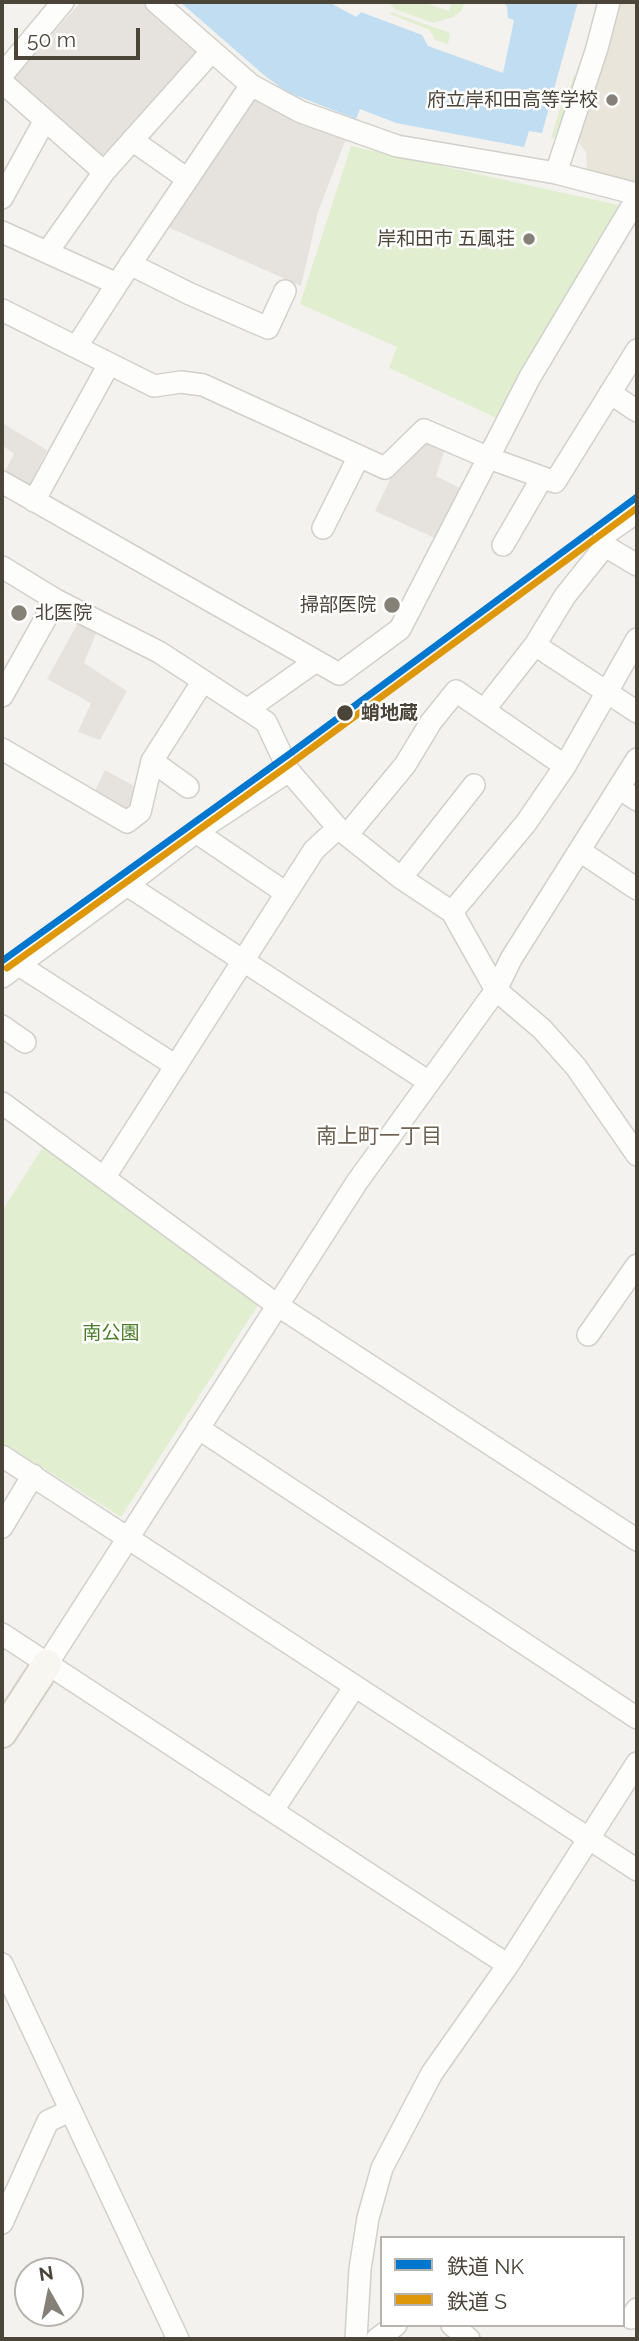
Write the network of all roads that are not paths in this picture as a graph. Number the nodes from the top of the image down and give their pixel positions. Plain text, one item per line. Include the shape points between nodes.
1 (63, 2) edge
2 (156, 2) edge
3 (609, 2) edge
4 (212, 51) junction
5 (2, 75) edge
6 (2, 82) edge
7 (251, 85) junction
8 (45, 120) junction
9 (132, 140) junction
10 (104, 172) junction
11 (556, 173) junction
12 (186, 178) junction
13 (637, 196) edge
14 (2, 198) edge
15 (2, 232) edge
16 (48, 251) junction
17 (130, 264) junction
18 (117, 284) junction
19 (285, 291) dead end
20 (2, 310) edge
21 (77, 346) junction
22 (637, 350) edge
23 (109, 364) junction
24 (610, 393) junction
25 (637, 411) edge
26 (359, 456) junction
27 (489, 458) junction
28 (542, 478) junction
29 (2, 482) edge
30 (34, 501) junction
31 (637, 512) edge
32 (323, 528) dead end
33 (502, 545) dead end
34 (604, 546) junction
35 (637, 565) edge
36 (2, 568) edge
37 (56, 600) junction
38 (637, 639) edge
39 (535, 645) junction
40 (316, 661) junction
41 (203, 681) junction
42 (607, 694) junction
43 (2, 696) edge
44 (248, 709) junction
45 (484, 710) junction
46 (637, 712) edge
47 (2, 749) edge
48 (637, 759) edge
49 (152, 761) junction
50 (565, 766) junction
51 (289, 771) junction
52 (474, 785) dead end
53 (188, 786) dead end
54 (619, 788) junction
55 (637, 800) edge
56 (343, 831) junction
57 (196, 832) junction
58 (580, 851) junction
59 (401, 878) junction
60 (127, 885) junction
61 (637, 889) edge
62 (286, 894) junction
63 (452, 912) junction
64 (242, 961) junction
65 (10, 971) edge
66 (496, 990) junction
67 (2, 1026) edge
68 (25, 1042) dead end
69 (176, 1066) junction
70 (429, 1082) junction
71 (2, 1103) edge
72 (637, 1155) edge
73 (104, 1178) junction
74 (637, 1265) edge
75 (277, 1305) junction
76 (588, 1335) dead end
77 (198, 1428) junction
78 (2, 1456) edge
79 (33, 1475) junction
80 (2, 1527) edge
81 (128, 1536) junction
82 (637, 1540) edge
83 (2, 1634) edge
84 (47, 1664) junction
85 (355, 1686) junction
86 (637, 1718) edge
87 (2, 1732) edge
88 (637, 1763) edge
89 (273, 1810) junction
90 (588, 1837) junction
91 (637, 1870) edge
92 (2, 1964) edge
93 (508, 1965) junction
94 (70, 2111) junction
95 (2, 2223) edge
96 (393, 2327) edge
97 (454, 2327) edge
98 (178, 2339) edge
99 (356, 2339) edge
100 (377, 2339) edge
101 (469, 2339) edge

1 - 5 street
2 - 4 street
3 - 11 street
4 - 7 street
4 - 9 street
6 - 8 street
7 - 11 street via 301,112 397,146
7 - 12 street
8 - 10 street
8 - 14 street
9 - 10 street
9 - 12 street
10 - 16 street
11 - 13 street
12 - 17 street
13 - 27 street via 530,377
15 - 16 street
16 - 18 street
17 - 18 street
17 - 19 street via 268,328
18 - 21 street
20 - 21 street
21 - 23 street
22 - 24 street
23 - 26 street via 154,386 203,384
23 - 30 street
24 - 25 street
24 - 28 street via 555,482
26 - 27 street via 385,468 424,430
26 - 32 street
27 - 28 street
27 - 40 street via 400,629 339,674
28 - 33 street
29 - 30 street
30 - 40 street
31 - 34 street via 604,536
34 - 35 street
34 - 39 street
36 - 37 street
37 - 41 street via 159,652
37 - 43 street
38 - 42 street
39 - 42 street
39 - 45 street
40 - 44 street
41 - 44 street
41 - 49 street
42 - 46 street
42 - 50 street
44 - 51 street via 266,722
45 - 50 street
45 - 56 street via 456,691 405,765
47 - 49 street via 127,822 140,812
48 - 54 street
49 - 53 street
50 - 63 street
51 - 56 street
51 - 57 street
52 - 59 street
54 - 55 street
54 - 58 street
56 - 59 street
56 - 62 street via 314,850
57 - 60 street
57 - 62 street
58 - 61 street
58 - 66 street
59 - 63 street
60 - 64 street
60 - 65 street
62 - 64 street
63 - 66 street
64 - 69 street
64 - 70 street
65 - 69 street
66 - 70 street
66 - 72 street via 542,1029 576,1067
67 - 68 street
69 - 73 street
70 - 75 street
71 - 73 street
73 - 75 street
74 - 76 street
75 - 77 street
75 - 82 street
77 - 81 street
77 - 86 street
78 - 79 street
79 - 80 street
79 - 81 street
81 - 84 street
81 - 85 street
83 - 84 street
84 - 87 street
84 - 89 street
85 - 89 street
85 - 90 street
88 - 90 street
89 - 93 street
90 - 91 street
90 - 93 street
92 - 94 street
93 - 99 street via 432,2073 382,2168 360,2269
94 - 95 street via 48,2121
94 - 98 street
96 - 100 street
97 - 101 street

